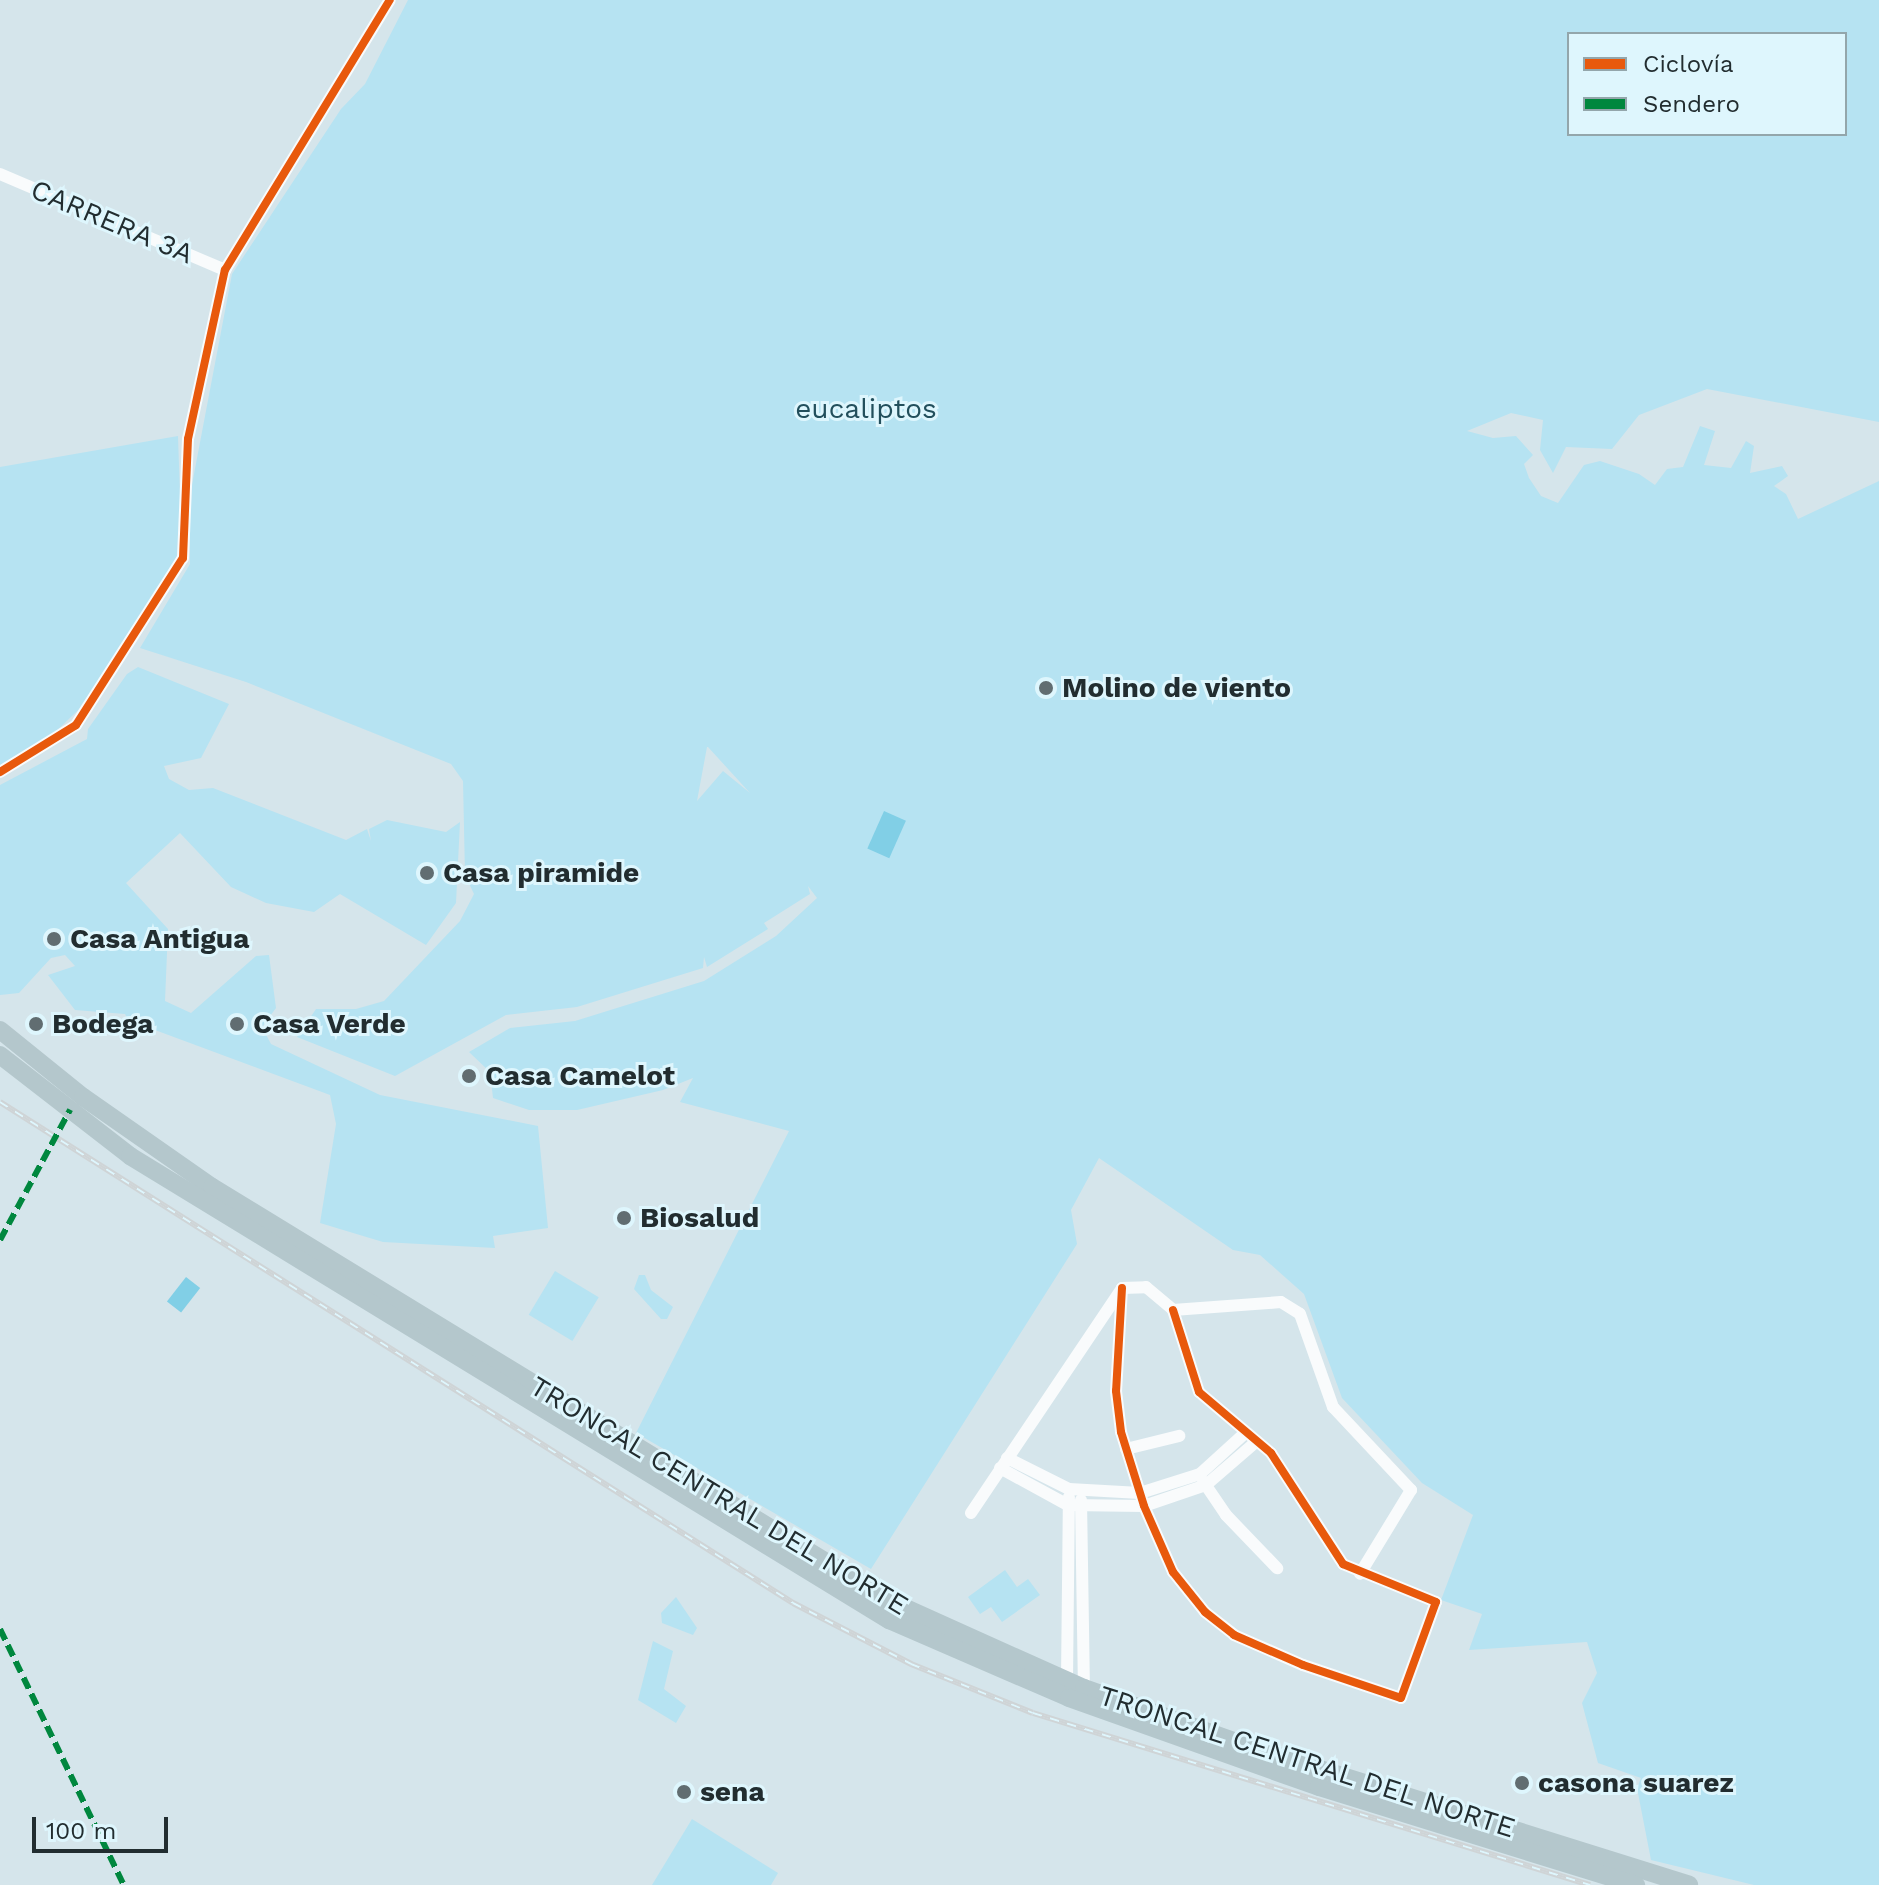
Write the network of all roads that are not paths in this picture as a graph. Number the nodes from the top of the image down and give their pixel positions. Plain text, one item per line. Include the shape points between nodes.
1 (390, 0) edge
2 (2, 179) edge
3 (225, 270) junction
4 (0, 772) edge
5 (0, 1030) edge
6 (0, 1055) edge
7 (1122, 1288) junction
8 (1173, 1310) junction
9 (1245, 1433) junction
10 (1179, 1436) dead end
11 (1257, 1441) junction
12 (1126, 1449) junction
13 (1003, 1463) junction
14 (1203, 1480) junction
15 (1075, 1491) junction
16 (1142, 1500) junction
17 (1075, 1506) junction
18 (971, 1513) dead end
19 (1277, 1568) dead end
20 (1360, 1574) junction
21 (1070, 1588) junction
22 (1084, 1588) junction
23 (1067, 1680) junction
24 (1084, 1688) junction
25 (1636, 1885) edge
26 (1689, 1885) edge

1 - 3 street
2 - 3 street, CARRERA 3A
3 - 4 street via 188,439 183,558 76,725
5 - 23 highway, TRONCAL CENTRAL DEL NORTE via 83,1097 212,1187 827,1567 909,1611
6 - 25 highway, TRONCAL CENTRAL DEL NORTE via 130,1156 889,1620 1069,1698 1304,1782
7 - 8 street via 1146,1287
7 - 12 street via 1116,1391
7 - 13 street
8 - 9 street via 1199,1392
8 - 20 street via 1281,1302 1300,1314 1333,1407 1411,1490
9 - 11 street
9 - 14 street
10 - 12 street
11 - 14 street
11 - 20 street via 1283,1468 1327,1545
12 - 16 street
13 - 15 street
13 - 17 street
13 - 18 street
14 - 16 street
14 - 19 street
15 - 16 street
15 - 17 street
16 - 17 street
16 - 20 street via 1180,1583 1234,1635 1401,1698 1436,1602
17 - 21 street
17 - 22 street
21 - 22 street
21 - 23 street
22 - 24 street
23 - 24 highway, TRONCAL CENTRAL DEL NORTE
24 - 26 highway, TRONCAL CENTRAL DEL NORTE via 1298,1763

